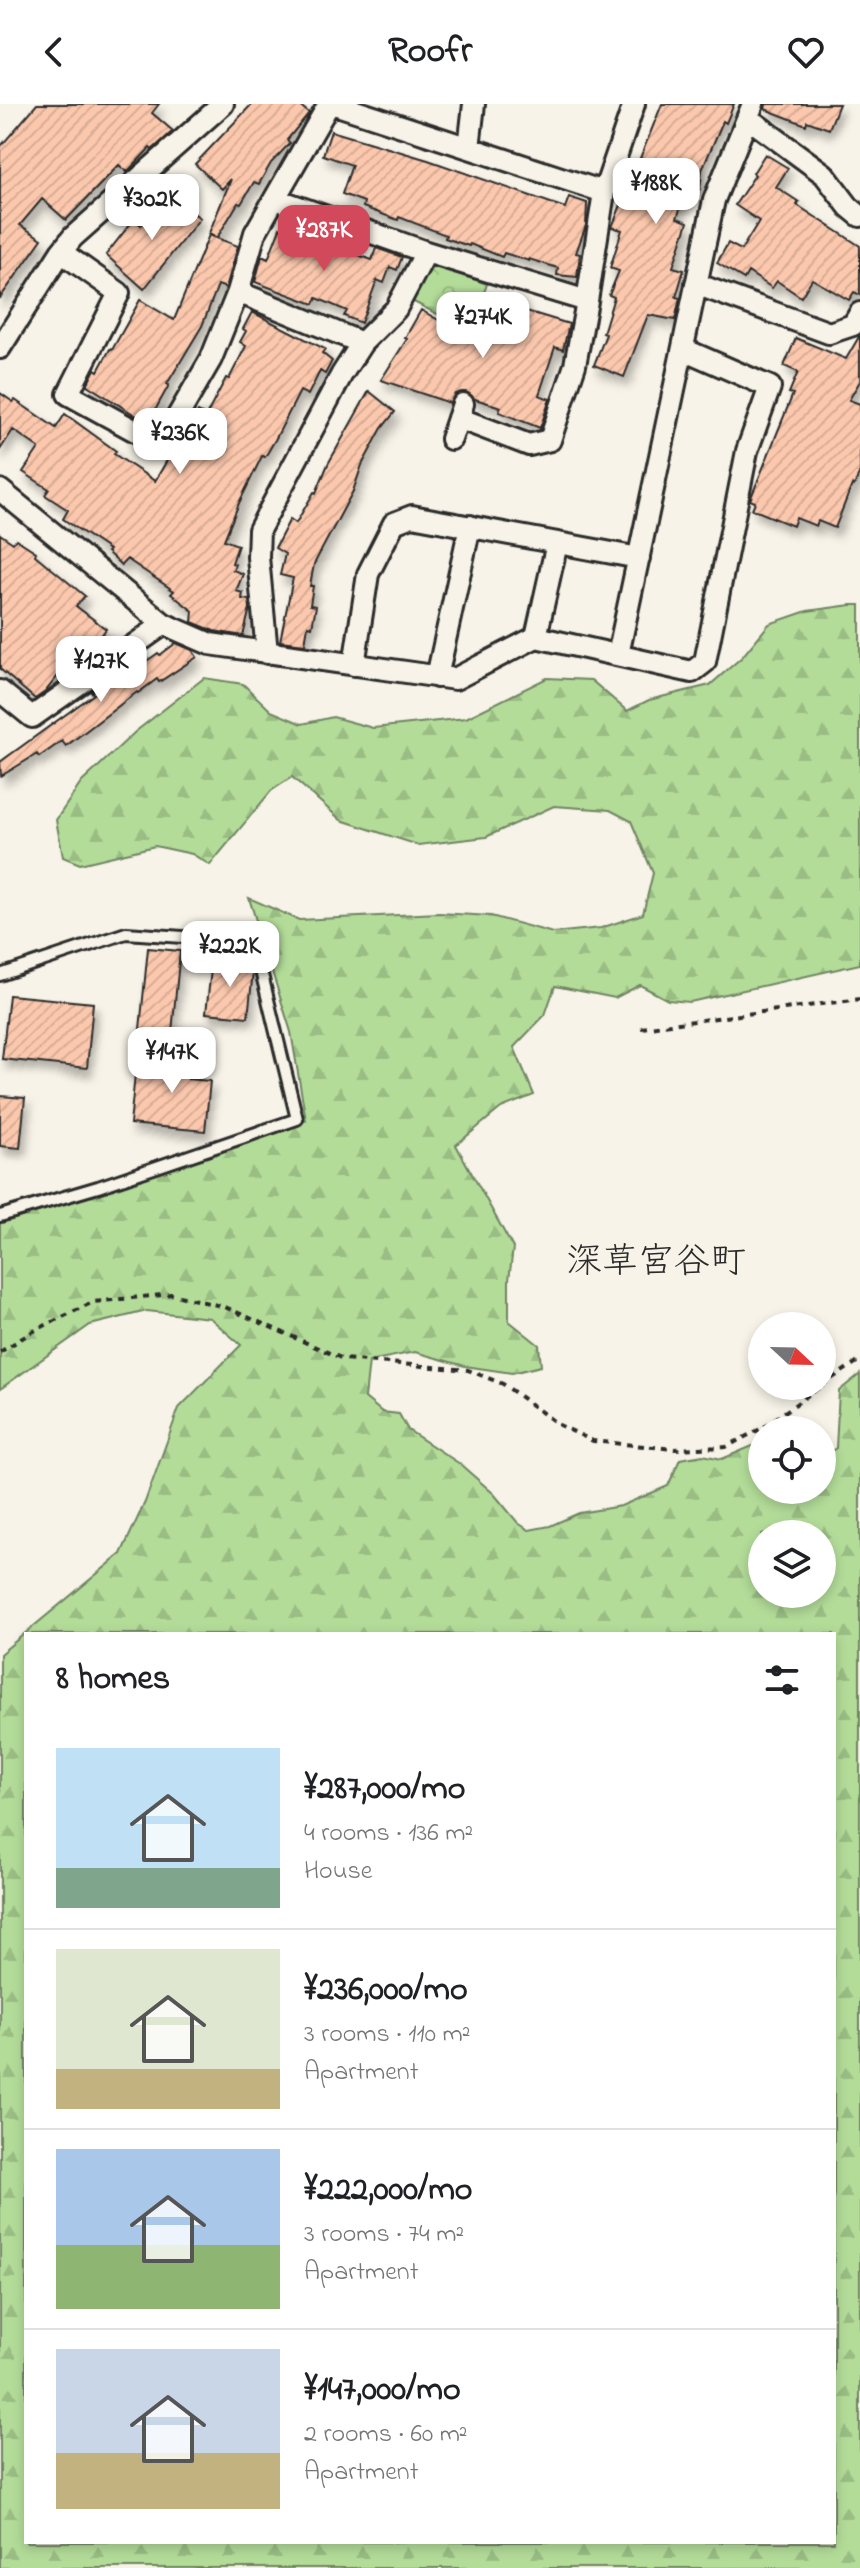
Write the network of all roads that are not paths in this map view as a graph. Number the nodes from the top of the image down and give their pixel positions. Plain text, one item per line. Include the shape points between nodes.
1 (223, 104) edge
2 (331, 104) edge
3 (474, 104) edge
4 (634, 104) edge
5 (751, 111) edge
6 (469, 148) junction
7 (604, 192) junction
8 (276, 199) junction
9 (860, 216) edge
10 (61, 252) junction
11 (426, 252) junction
12 (696, 284) junction
13 (238, 292) junction
14 (587, 301) junction
15 (860, 313) edge
16 (362, 343) junction
17 (0, 348) edge
18 (683, 349) junction
19 (451, 439) dead end
20 (0, 490) edge
21 (470, 526) junction
22 (557, 543) junction
23 (639, 558) junction
24 (164, 624) junction
25 (536, 637) junction
26 (267, 653) junction
27 (618, 655) junction
28 (354, 665) junction
29 (437, 677) junction
30 (0, 691) edge
31 (0, 975) edge
32 (0, 1216) edge

1 - 10 street
2 - 6 street
2 - 8 street
3 - 6 street
4 - 7 street
5 - 9 street via 824,174
5 - 12 street via 714,200
6 - 7 street
7 - 14 street
8 - 11 street
8 - 13 street via 255,233
10 - 13 street via 119,293 68,394 161,445 211,359
10 - 17 street
11 - 14 street
11 - 16 street via 396,309
12 - 15 street via 829,333 853,325
12 - 18 street
13 - 16 street
14 - 19 street via 575,365 550,440 529,445 460,411
16 - 26 street via 259,530
18 - 23 street
18 - 27 street via 770,387 747,451 705,662 692,672
20 - 24 street
21 - 22 street
21 - 28 street via 412,516 394,523 368,574
21 - 29 street
22 - 23 street
22 - 25 street
23 - 27 street
24 - 26 street via 210,644
24 - 30 street via 32,717
25 - 27 street
25 - 29 street via 455,679
26 - 28 street
28 - 29 street
31 - 32 lane via 126,933 254,942 297,1119

